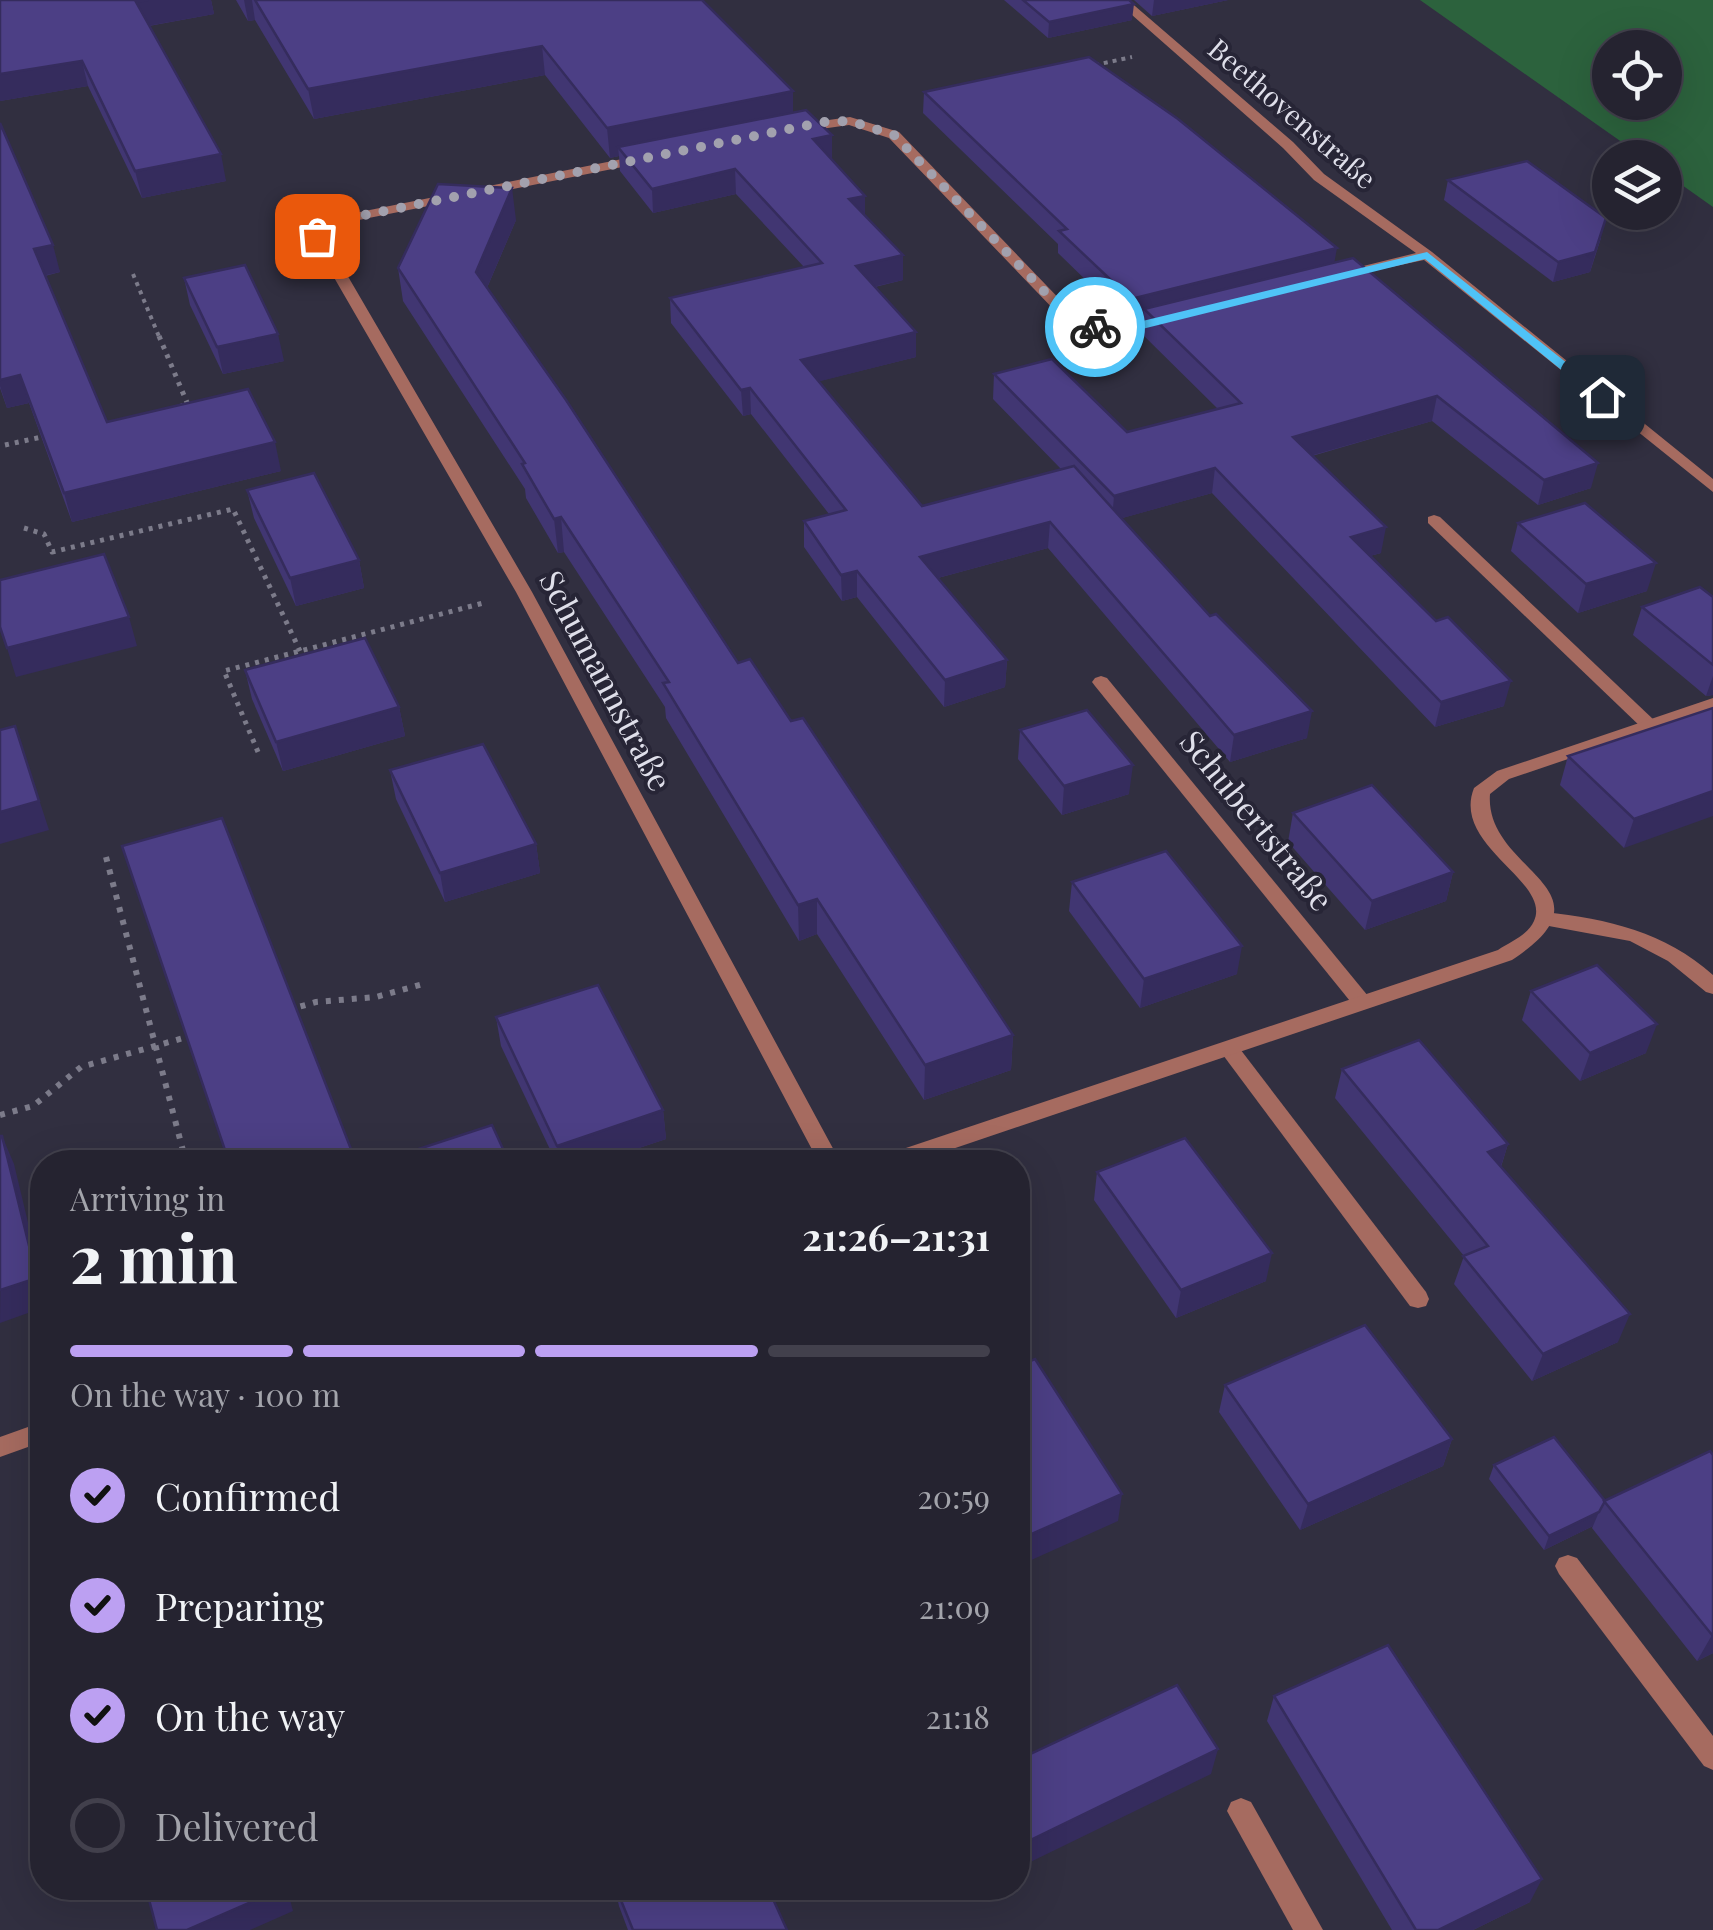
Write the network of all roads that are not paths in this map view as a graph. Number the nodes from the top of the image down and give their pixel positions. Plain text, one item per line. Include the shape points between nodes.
1 (1121, 0) edge
2 (785, 130) edge
3 (668, 154) edge
4 (1427, 255) junction
5 (1332, 278) edge
6 (1179, 316) edge
7 (1713, 487) edge
8 (1434, 520) dead end
9 (1101, 682) dead end
10 (1713, 704) edge
11 (1649, 725) junction
12 (1546, 920) junction
13 (1713, 987) edge
14 (1361, 1001) junction
15 (1230, 1050) junction
16 (820, 1150) edge
17 (926, 1150) edge
18 (1418, 1299) dead end
19 (30, 1436) edge
20 (0, 1447) edge
21 (1568, 1566) dead end
22 (1713, 1757) edge
23 (1241, 1811) dead end
24 (1309, 1930) edge

1 - 4 street, Beethovenstraße via 1303,164
2 - 6 street via 850,121 894,135 1066,314 1091,326 1122,330
3 - 16 street, Schumannstraße via 345,219 317,236 524,592
4 - 5 street
4 - 7 street, Beethovenstraße
8 - 11 street
9 - 14 street, Schubertstraße
10 - 11 street
11 - 12 street via 1502,774 1481,792 1480,816 1544,893
12 - 13 street via 1656,942
12 - 14 street via 1531,942 1505,955
14 - 15 street
15 - 17 street
15 - 18 street
19 - 20 street
21 - 22 street
23 - 24 street

